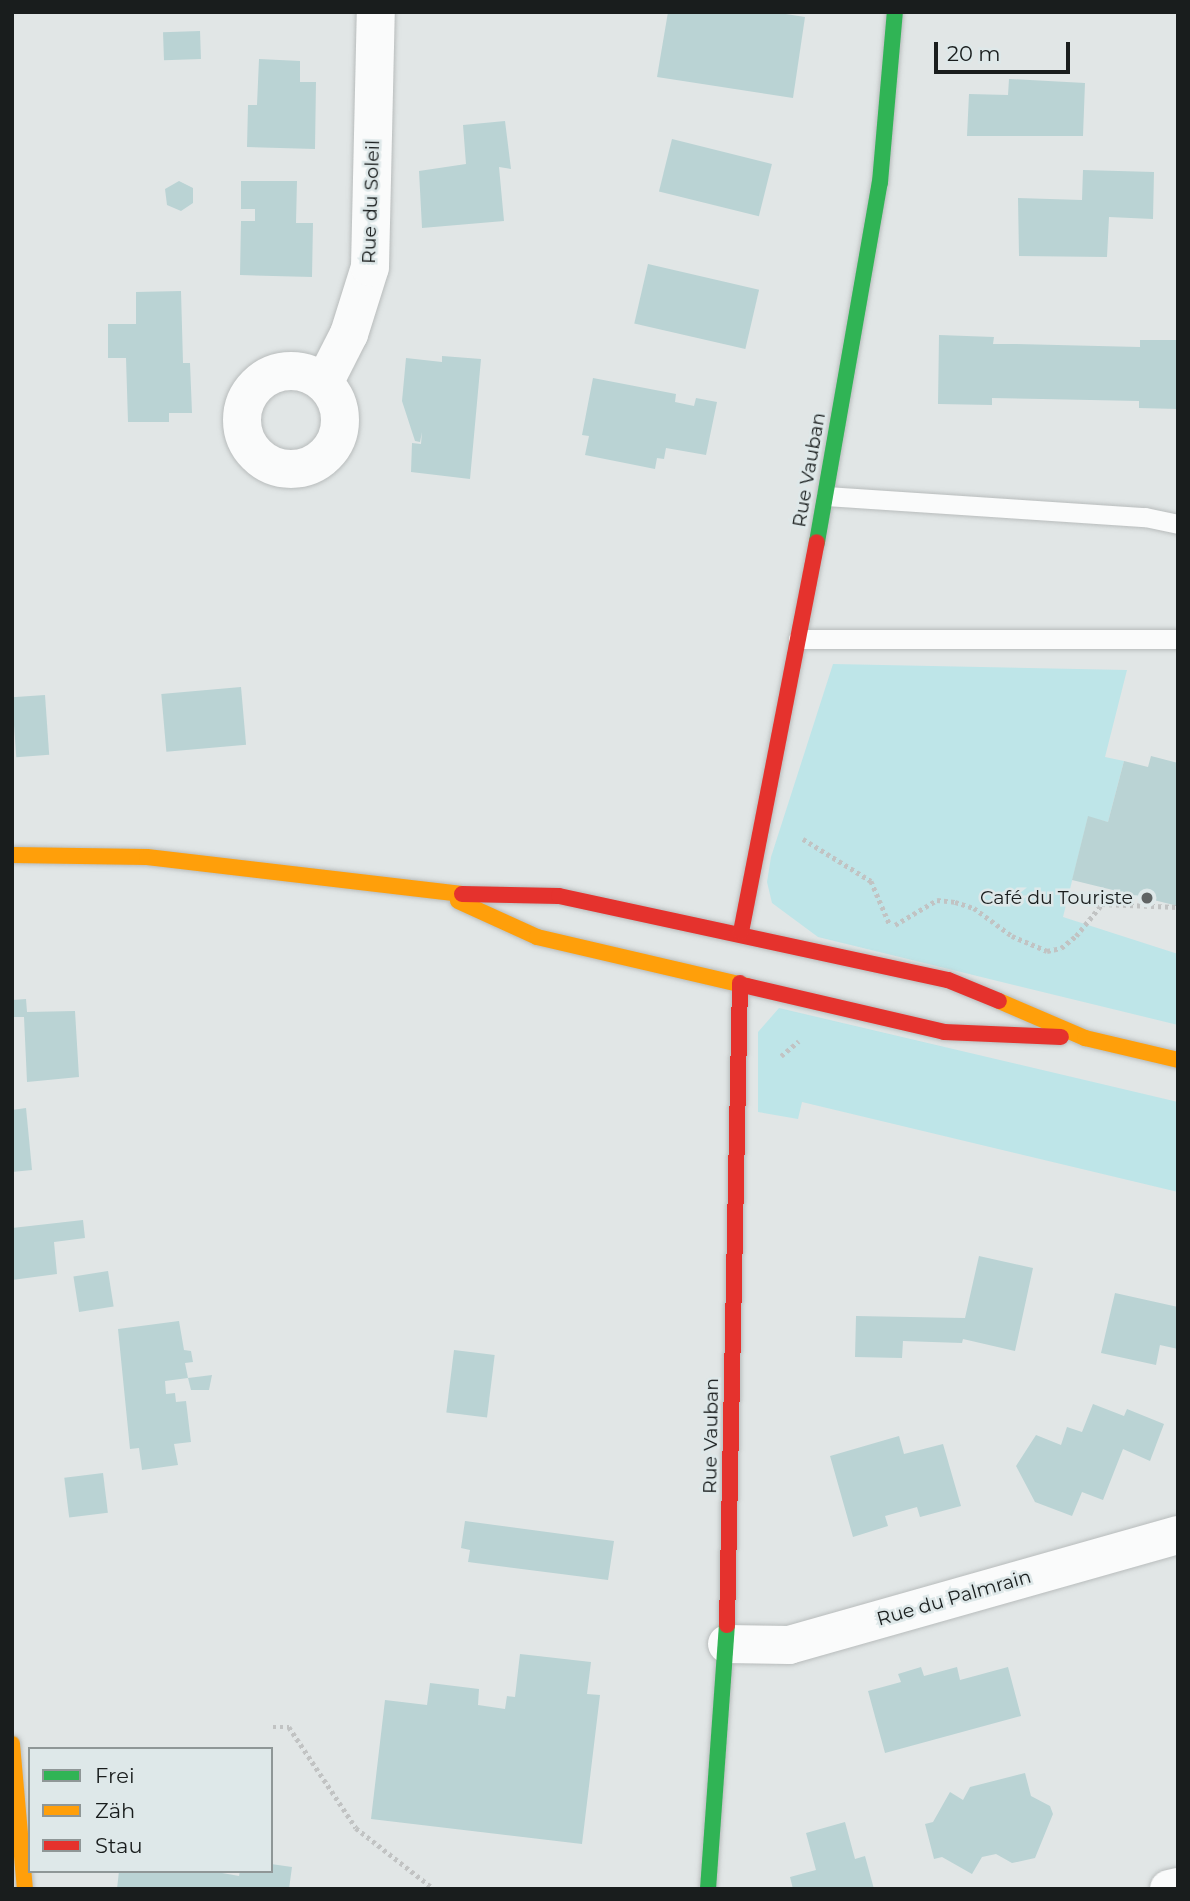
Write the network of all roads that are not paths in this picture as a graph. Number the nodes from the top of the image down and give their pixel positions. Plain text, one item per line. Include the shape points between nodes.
1 (895, 12) edge
2 (371, 14) edge
3 (324, 383) dead end
4 (826, 496) junction
5 (1178, 524) edge
6 (798, 639) junction
7 (1178, 639) edge
8 (12, 855) edge
9 (443, 894) junction
10 (741, 932) junction
11 (740, 983) junction
12 (1085, 1038) junction
13 (1178, 1059) edge
14 (1178, 1535) edge
15 (727, 1644) junction
16 (12, 1744) edge
17 (17, 1832) edge
18 (1178, 1887) edge
19 (25, 1889) edge
20 (708, 1889) edge
21 (1170, 1889) edge

1 - 4 street, Rue Vauban via 880,182
2 - 3 street, Rue du Soleil via 370,267 349,334
4 - 5 lane via 1145,517
4 - 6 street, Rue Vauban
6 - 7 lane
6 - 10 street, Rue Vauban
8 - 9 street via 148,857 315,874
9 - 10 street via 559,896
9 - 11 street via 537,937
10 - 12 street via 948,980
11 - 12 street via 944,1032
11 - 15 street, Rue Vauban
12 - 13 street
14 - 15 street, Rue du Palmrain via 789,1645
15 - 20 street, Rue Vauban
16 - 17 street
17 - 19 street
18 - 21 street

